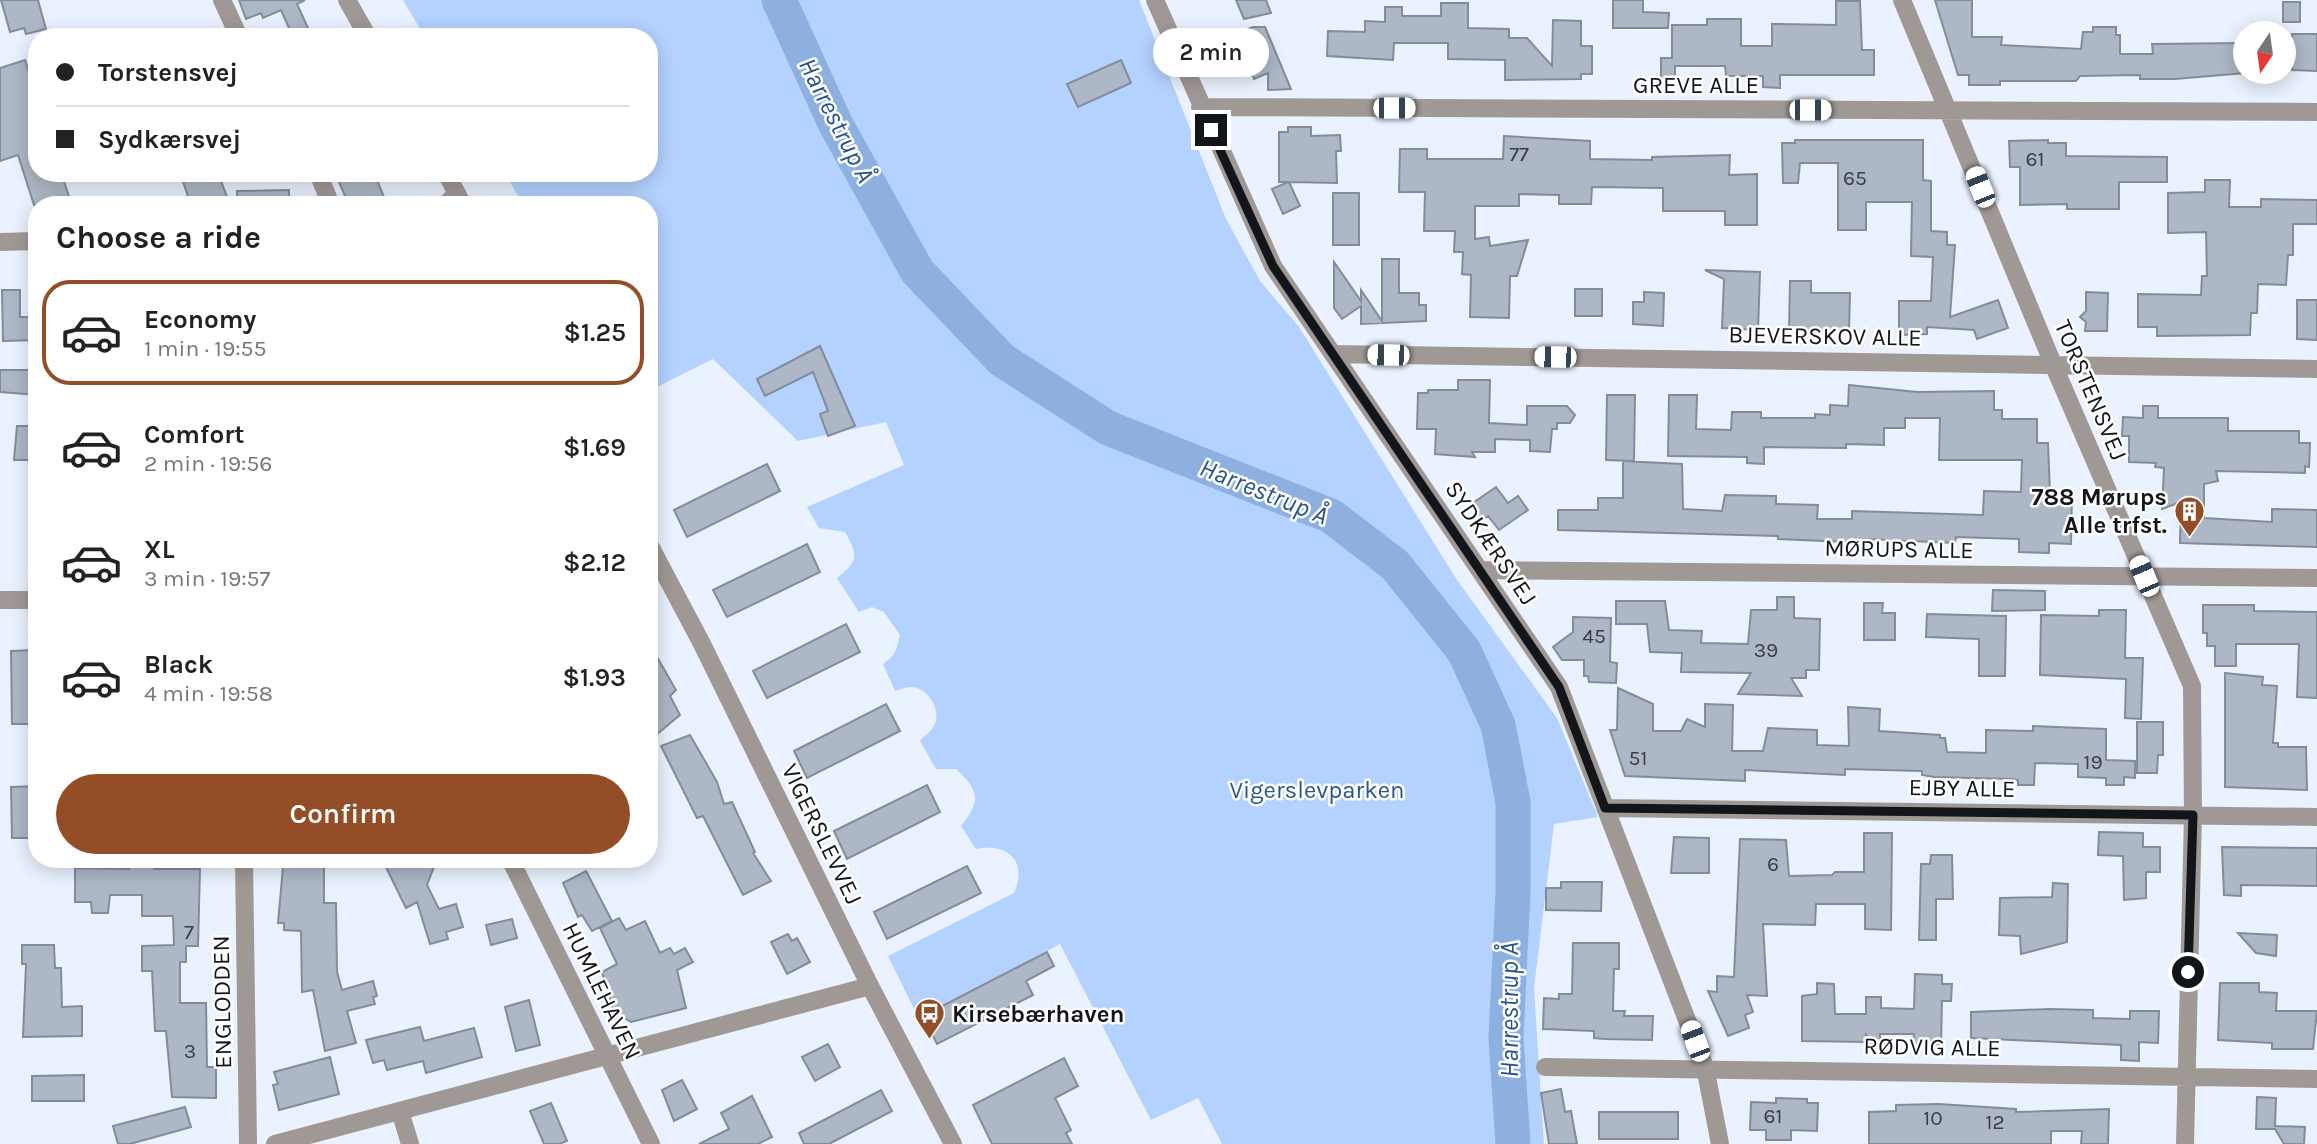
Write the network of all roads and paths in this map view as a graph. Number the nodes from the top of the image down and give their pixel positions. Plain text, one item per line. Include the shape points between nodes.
1 (222, 0) edge
2 (347, 0) edge
3 (1155, 0) edge
4 (1902, 0) edge
5 (235, 28) edge
6 (363, 28) edge
7 (1200, 107) junction
8 (1949, 111) junction
9 (2317, 112) edge
10 (28, 241) edge
11 (0, 242) edge
12 (1333, 354) junction
13 (2053, 364) junction
14 (2317, 369) edge
15 (658, 561) edge
16 (1480, 570) junction
17 (2144, 576) junction
18 (2317, 578) edge
19 (0, 600) edge
20 (28, 600) edge
21 (1605, 808) junction
22 (2193, 815) junction
23 (2317, 817) edge
24 (244, 868) edge
25 (514, 868) edge
26 (870, 986) junction
27 (608, 1056) junction
28 (1545, 1067) dead end
29 (1705, 1068) junction
30 (2185, 1077) junction
31 (2317, 1079) edge
32 (400, 1111) junction
33 (248, 1144) edge
34 (275, 1144) edge
35 (410, 1144) edge
36 (651, 1144) edge
37 (953, 1144) edge
38 (1720, 1144) edge
39 (2185, 1144) edge

1 - 5 street
2 - 6 street
3 - 7 street, SYDKÆRSVEJ
4 - 8 street, TORSTENSVEJ
7 - 8 street, GREVE ALLE
7 - 12 street, SYDKÆRSVEJ via 1273,266
8 - 9 street, GREVE ALLE
8 - 13 street, TORSTENSVEJ
10 - 11 street
12 - 13 street, BJEVERSKOV ALLE
12 - 16 street, SYDKÆRSVEJ
13 - 14 street, BJEVERSKOV ALLE
13 - 17 street, TORSTENSVEJ
15 - 26 street, VIGERSLEVVEJ
16 - 17 street, MØRUPS ALLE
16 - 21 street, SYDKÆRSVEJ via 1559,687
17 - 18 street, MØRUPS ALLE
17 - 22 street, TORSTENSVEJ via 2192,686
19 - 20 street
21 - 22 street, EJBY ALLE
21 - 29 street, SYDKÆRSVEJ
22 - 23 street, EJBY ALLE
22 - 30 street, TORSTENSVEJ
24 - 33 street, ENGLODDEN
25 - 27 street, HUMLEHAVEN
26 - 27 street
26 - 37 street, VIGERSLEVVEJ
27 - 32 street
27 - 36 street, HUMLEHAVEN
28 - 29 street, RØDVIG ALLE
29 - 30 street, RØDVIG ALLE
29 - 38 street, SYDKÆRSVEJ
30 - 31 street, RØDVIG ALLE
30 - 39 street, TORSTENSVEJ
32 - 34 street
32 - 35 street

